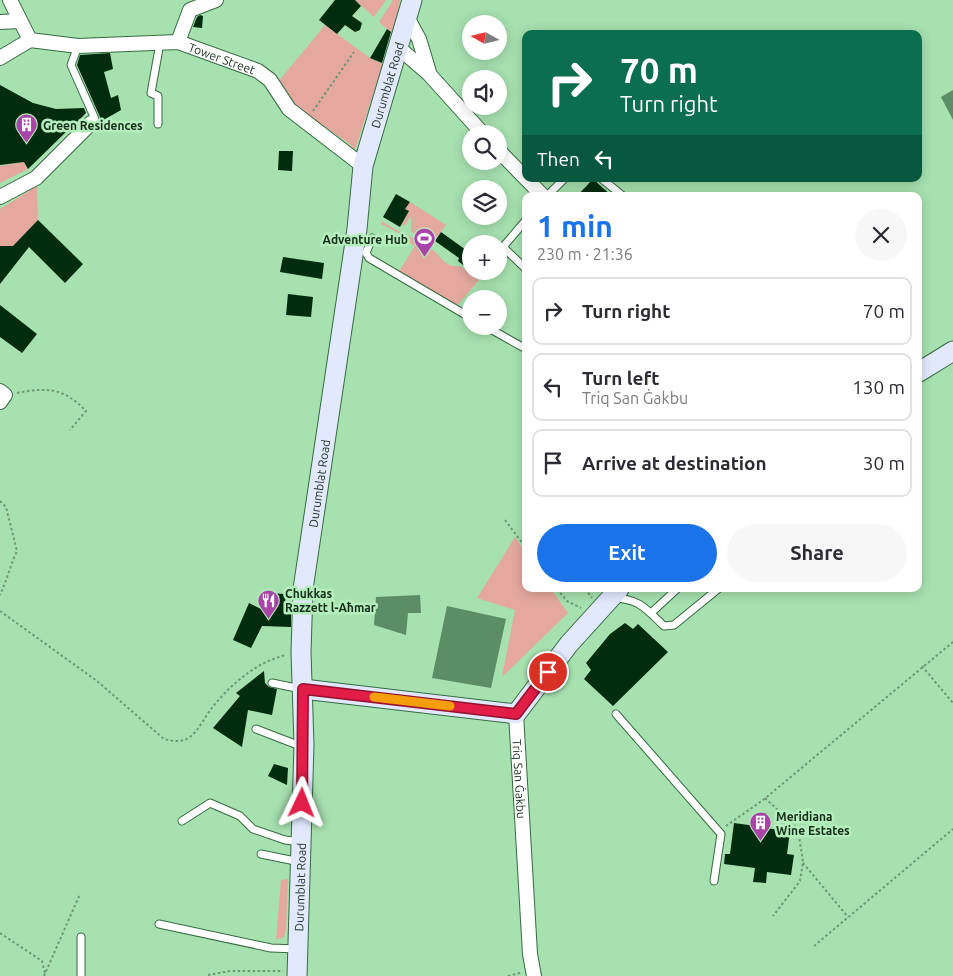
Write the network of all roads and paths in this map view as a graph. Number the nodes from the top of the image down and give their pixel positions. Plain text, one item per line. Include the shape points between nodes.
1 (10, 0) edge
2 (216, 0) edge
3 (410, 8) edge
4 (19, 21) junction
5 (0, 22) edge
6 (30, 40) junction
7 (178, 42) junction
8 (160, 43) junction
9 (78, 46) junction
10 (399, 48) junction
11 (354, 52) dead end
12 (0, 58) edge
13 (429, 74) junction
14 (93, 121) joint
15 (306, 121) junction
16 (158, 124) dead end
17 (475, 125) edge
18 (507, 159) edge
19 (363, 166) junction
20 (522, 175) edge
21 (529, 182) edge
22 (561, 182) edge
23 (606, 182) edge
24 (539, 192) edge
25 (552, 192) edge
26 (618, 192) edge
27 (0, 197) edge
28 (522, 225) edge
29 (372, 238) dead end
30 (522, 265) edge
31 (462, 313) edge
32 (502, 335) edge
33 (522, 346) edge
34 (953, 351) edge
35 (922, 370) edge
36 (2, 396) edge
37 (70, 430) dead end
38 (0, 501) edge
39 (505, 520) dead end
40 (522, 543) edge
41 (560, 592) edge
42 (674, 592) edge
43 (714, 592) edge
44 (615, 593) edge
45 (0, 595) edge
46 (0, 610) edge
47 (651, 613) junction
48 (594, 615) junction
49 (953, 642) edge
50 (301, 652) junction
51 (922, 666) junction
52 (272, 683) dead end
53 (303, 689) junction
54 (953, 703) edge
55 (516, 714) junction
56 (616, 714) dead end
57 (256, 729) dead end
58 (304, 746) junction
59 (765, 798) junction
60 (182, 821) dead end
61 (953, 829) edge
62 (718, 831) junction
63 (301, 842) junction
64 (261, 854) dead end
65 (300, 862) junction
66 (803, 862) junction
67 (714, 882) dead end
68 (80, 894) dead end
69 (774, 916) dead end
70 (848, 917) junction
71 (159, 924) dead end
72 (0, 933) edge
73 (81, 937) dead end
74 (814, 946) dead end
75 (298, 949) junction
76 (297, 974) edge
77 (45, 975) edge
78 (208, 975) edge
79 (81, 976) edge
80 (534, 976) edge

1 - 4 street
2 - 7 street via 190,10
3 - 10 street, Durumblat Road
3 - 13 street
4 - 5 street
4 - 6 street
6 - 9 street, Tower Street
6 - 12 street
7 - 8 street, Tower Street
7 - 15 street, Tower Street via 262,73 289,109
8 - 9 street, Tower Street
8 - 16 lane via 151,93 158,96
9 - 14 lane via 71,65
10 - 13 street
10 - 19 street, Durumblat Road
11 - 15 path
13 - 17 street
14 - 27 street via 77,129 36,178
15 - 19 street, Tower Street
18 - 20 street
19 - 50 street, Durumblat Road via 357,229 303,588
21 - 24 street
22 - 25 lane
23 - 26 lane
28 - 30 lane via 503,247
29 - 31 lane via 366,252 369,258
32 - 33 lane
34 - 35 street
36 - 37 path via 41,388 58,392 86,411
38 - 45 path via 6,507 17,551
39 - 40 path
41 - 48 path via 567,601
42 - 47 lane
43 - 47 lane via 674,626 664,626
44 - 47 lane via 640,603
44 - 48 street
46 - 50 path via 96,681 164,739 177,742 190,737 238,680 268,662
48 - 55 street
49 - 51 path
50 - 53 street, Durumblat Road
51 - 54 path
51 - 59 path
52 - 53 lane
53 - 55 street
53 - 58 street, Durumblat Road
55 - 80 street, Triq San Ġakbu
56 - 62 lane
57 - 58 lane
58 - 63 street, Durumblat Road
59 - 62 path
59 - 66 path via 795,826
60 - 63 lane via 210,803 240,816 253,829
61 - 70 path
62 - 67 lane via 721,834
63 - 65 street, Durumblat Road
64 - 65 lane
65 - 75 street, Durumblat Road
66 - 69 path via 800,881
66 - 70 path
68 - 77 path
70 - 74 path
71 - 75 lane via 271,948
72 - 77 path via 42,961
73 - 79 lane
75 - 76 street, Durumblat Road
76 - 78 path via 230,971

